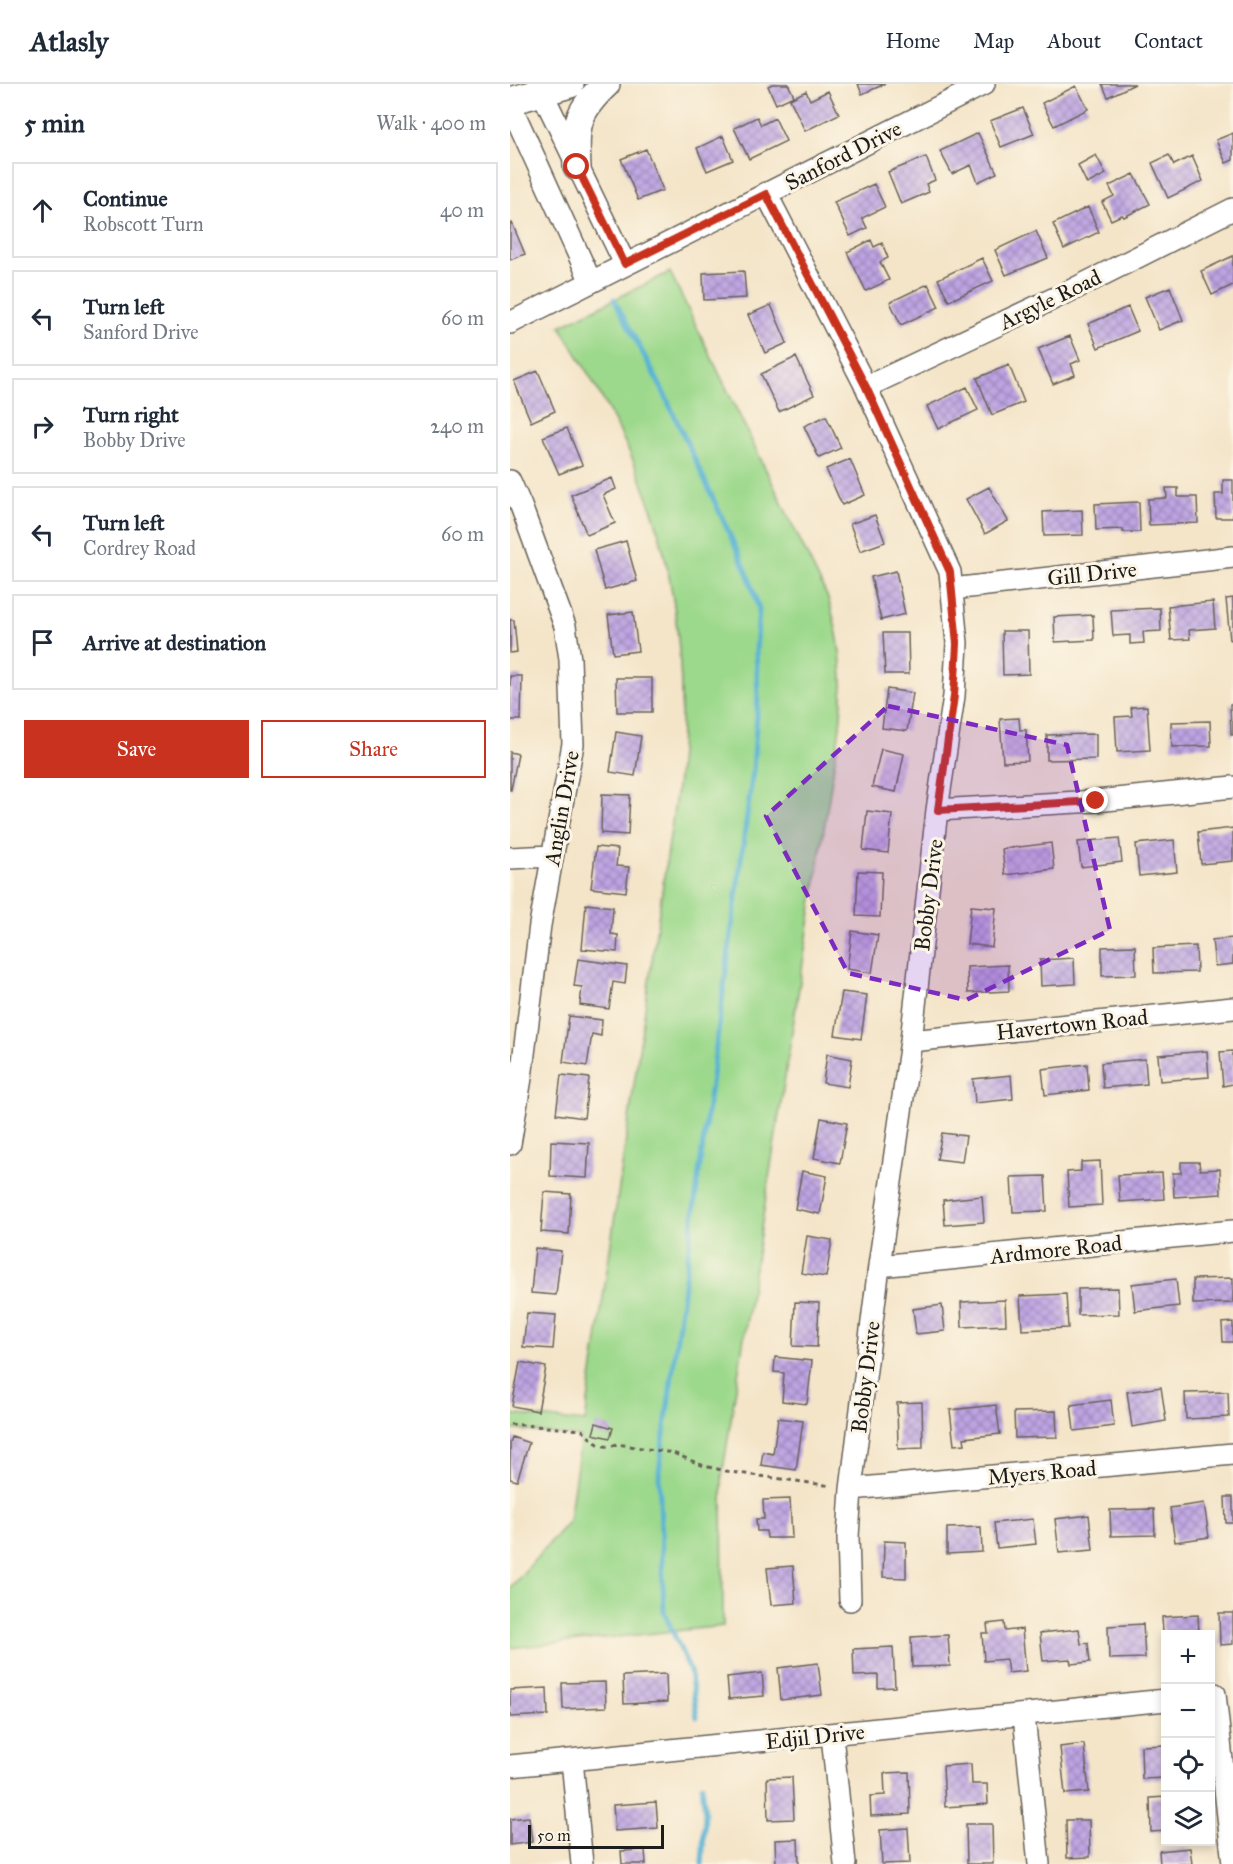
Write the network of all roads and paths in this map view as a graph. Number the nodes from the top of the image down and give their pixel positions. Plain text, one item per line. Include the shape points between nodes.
1 (570, 84) edge
2 (606, 84) edge
3 (984, 84) edge
4 (539, 88) edge
5 (510, 102) edge
6 (577, 167) junction
7 (766, 194) junction
8 (1233, 209) edge
9 (625, 264) junction
10 (591, 282) junction
11 (510, 322) edge
12 (866, 387) junction
13 (510, 481) edge
14 (1233, 557) edge
15 (952, 589) junction
16 (1233, 787) edge
17 (938, 810) junction
18 (551, 856) junction
19 (510, 858) edge
20 (1233, 1008) edge
21 (911, 1041) junction
22 (515, 1079) edge
23 (510, 1144) edge
24 (1233, 1231) edge
25 (879, 1266) junction
26 (510, 1424) edge
27 (1233, 1454) edge
28 (851, 1489) junction
29 (850, 1600) dead end
30 (1219, 1693) edge
31 (1161, 1701) edge
32 (1024, 1716) junction
33 (832, 1734) junction
34 (572, 1760) junction
35 (510, 1766) edge
36 (582, 1864) edge
37 (845, 1864) edge
38 (1039, 1864) edge
39 (1233, 1864) edge

1 - 4 main road
2 - 6 main road via 583,110 577,127
3 - 7 street, Sanford Drive
4 - 5 main road
4 - 6 street
5 - 10 street
6 - 9 street
7 - 9 street, Sanford Drive
7 - 12 street, Bobby Drive
8 - 12 street, Argyle Road
9 - 10 street, Sanford Drive
10 - 11 street, Sanford Drive
12 - 15 street, Bobby Drive via 950,572
13 - 18 street, Anglin Drive via 565,626 570,659 573,744
14 - 15 street, Gill Drive
15 - 17 street, Bobby Drive via 957,644 954,696
16 - 17 street via 1096,801
17 - 21 street, Bobby Drive
18 - 19 street
18 - 22 street, Anglin Drive
20 - 21 street, Havertown Road
21 - 25 street, Bobby Drive
22 - 23 street, Anglin Drive
24 - 25 street, Ardmore Road
25 - 28 street, Bobby Drive
26 - 28 path via 582,1430 600,1446 617,1444 673,1453 731,1472
27 - 28 street, Myers Road
28 - 29 street, Bobby Drive
30 - 39 street
31 - 32 street, Edjil Drive
32 - 33 street, Edjil Drive
32 - 38 street
33 - 34 street, Edjil Drive
33 - 37 street
34 - 35 street, Edjil Drive
34 - 36 street

